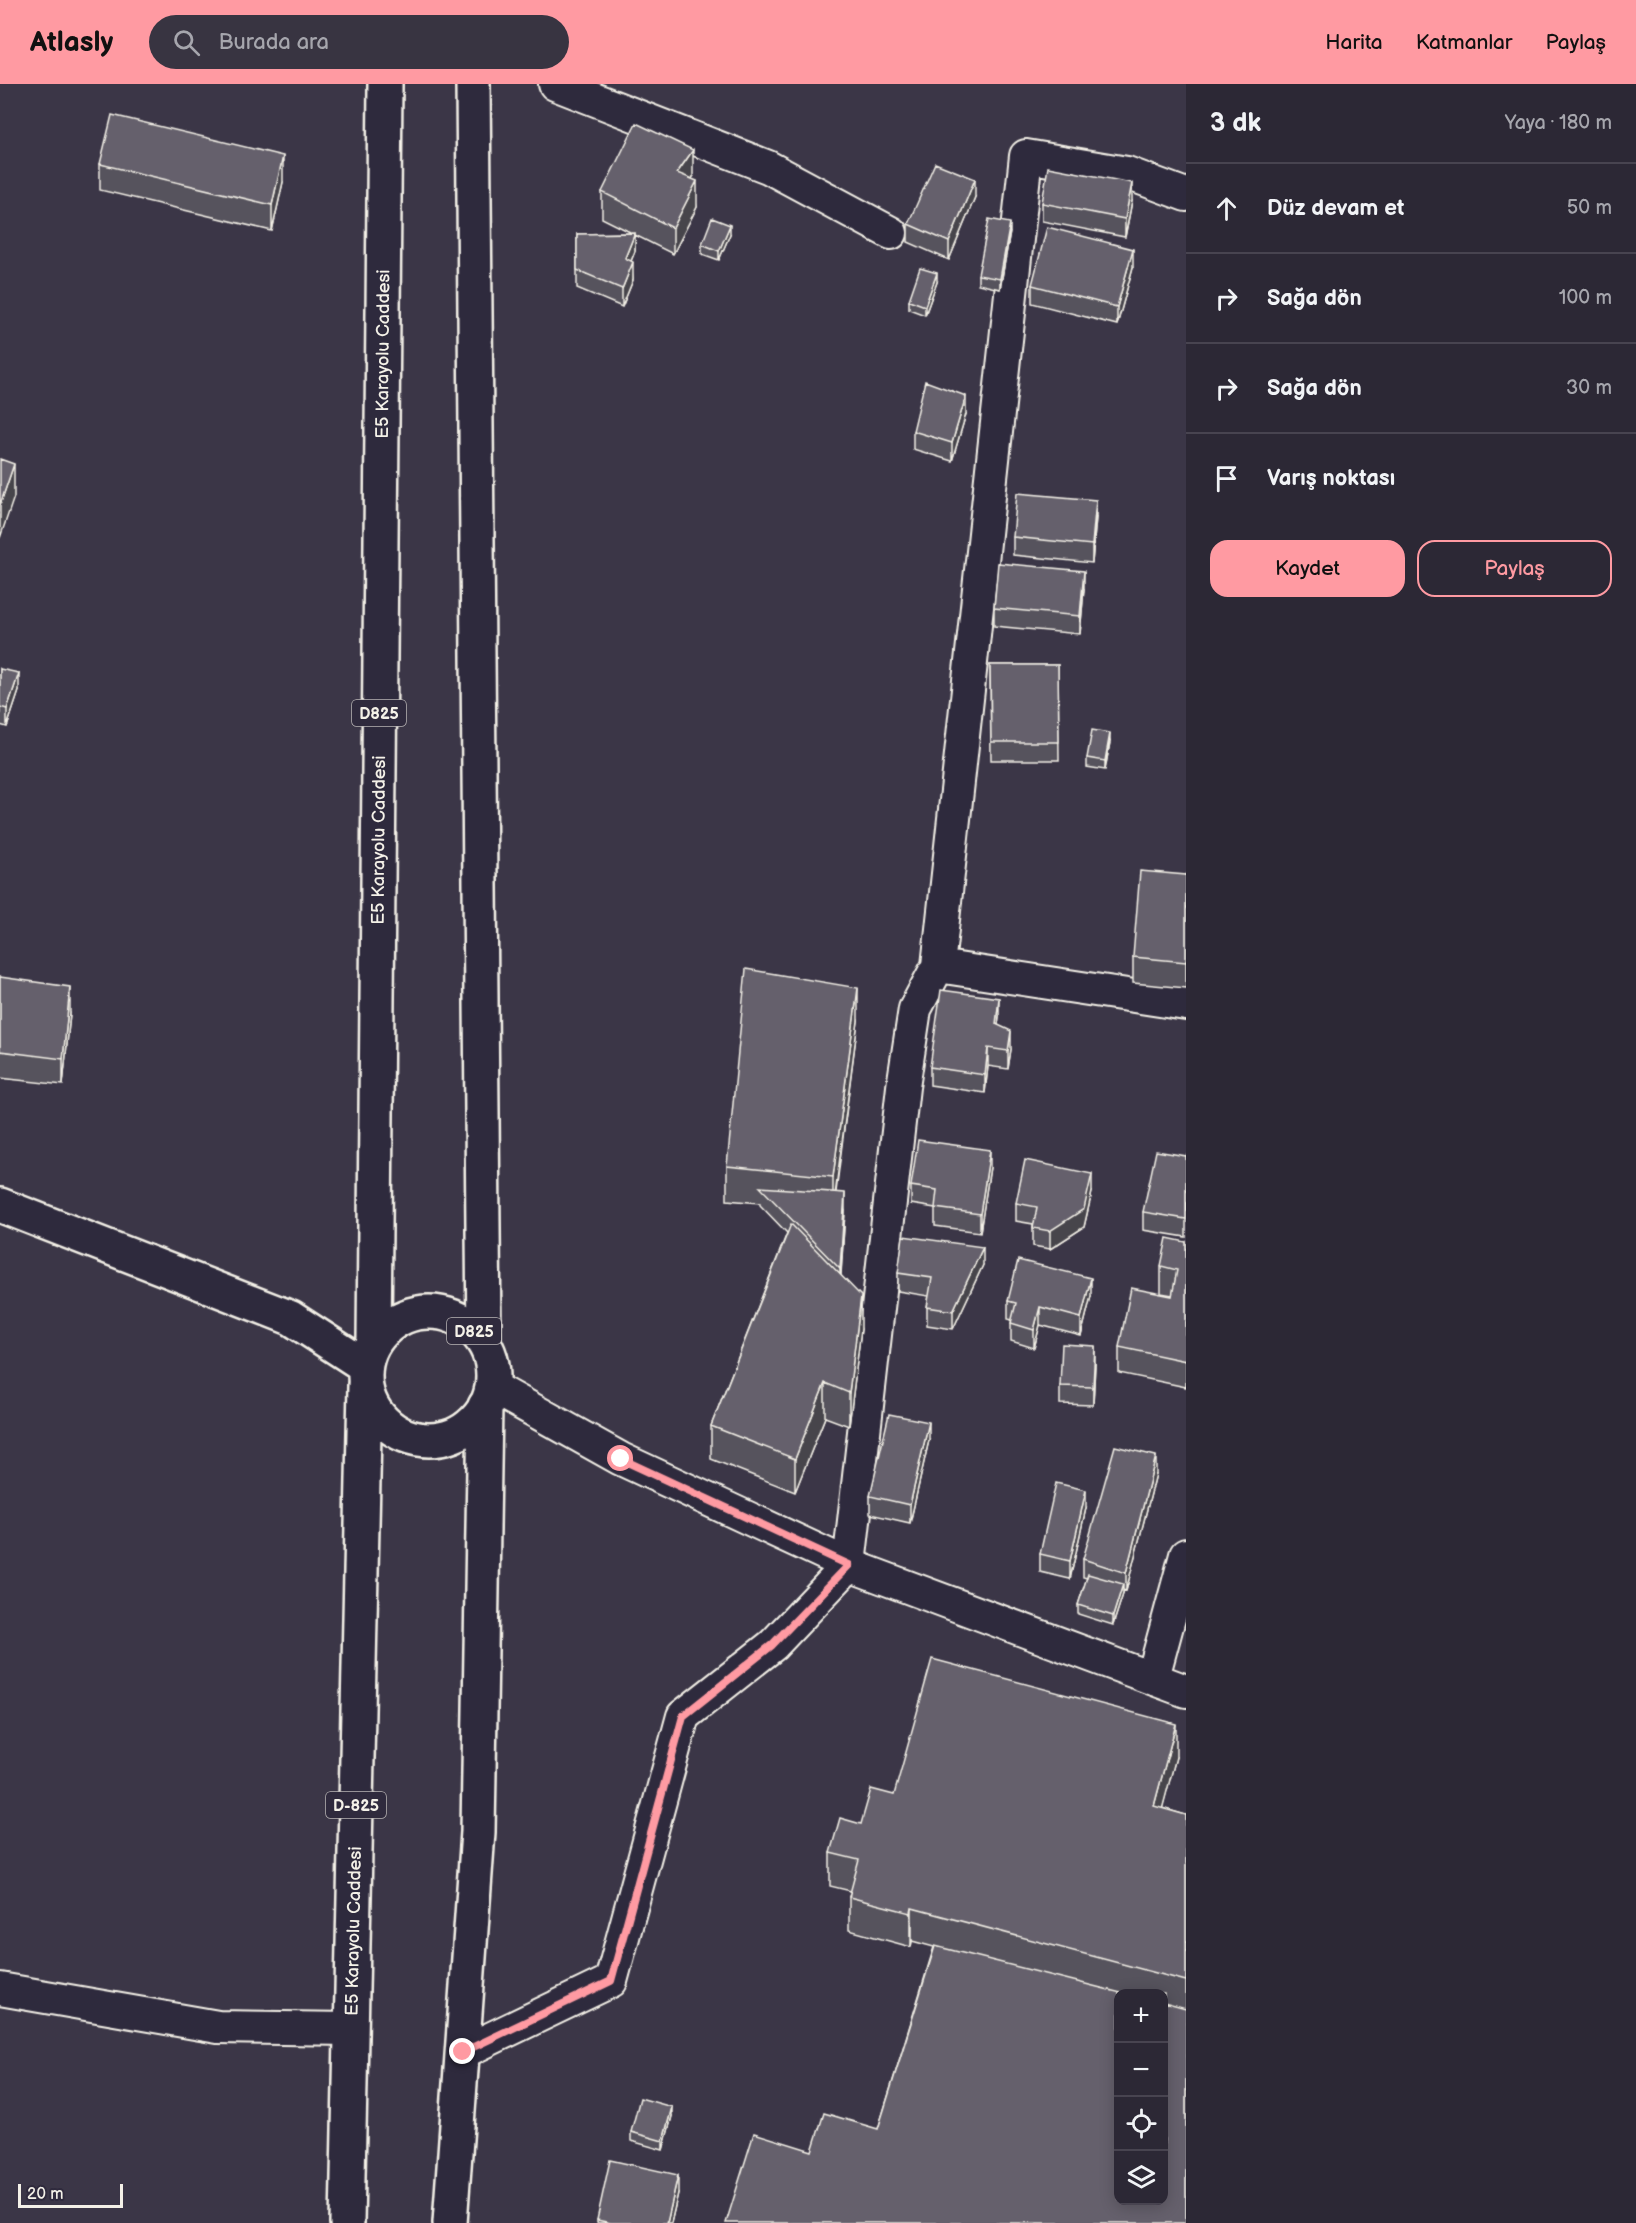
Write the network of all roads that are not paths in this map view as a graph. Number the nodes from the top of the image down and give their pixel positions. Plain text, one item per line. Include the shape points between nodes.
1 (385, 84) edge
2 (473, 84) edge
3 (555, 84) edge
4 (1186, 195) edge
5 (891, 233) dead end
6 (938, 966) junction
7 (1186, 1004) edge
8 (0, 1205) edge
9 (484, 1342) junction
10 (368, 1365) junction
11 (488, 1397) junction
12 (1186, 1555) edge
13 (849, 1565) junction
14 (1152, 1676) junction
15 (1186, 1691) edge
16 (0, 1989) edge
17 (351, 2029) junction
18 (463, 2052) junction
19 (347, 2223) edge
20 (450, 2223) edge

1 - 10 main road, E5 Karayolu Caddesi / D825
2 - 9 main road, D825
3 - 5 street via 768,167
4 - 6 street via 1127,173 1026,156
6 - 7 street
6 - 13 street via 915,1009 903,1087
8 - 10 main road via 291,1318
9 - 10 main road, D825 via 470,1326 451,1315 429,1311 407,1315 388,1326
9 - 11 main road, D825 via 492,1364
10 - 11 main road, E5 Karayolu Caddesi / D825 via 371,1405 399,1433 418,1439 438,1439 457,1433 473,1422
10 - 17 main road, E5 Karayolu Caddesi / D-825
11 - 13 street
11 - 18 main road via 478,1832
12 - 14 street
13 - 14 street
13 - 18 street via 772,1645 683,1716 611,1981
14 - 15 street
16 - 17 street via 218,2027
17 - 19 main road, E5 Karayolu Caddesi / D-825
18 - 20 main road

